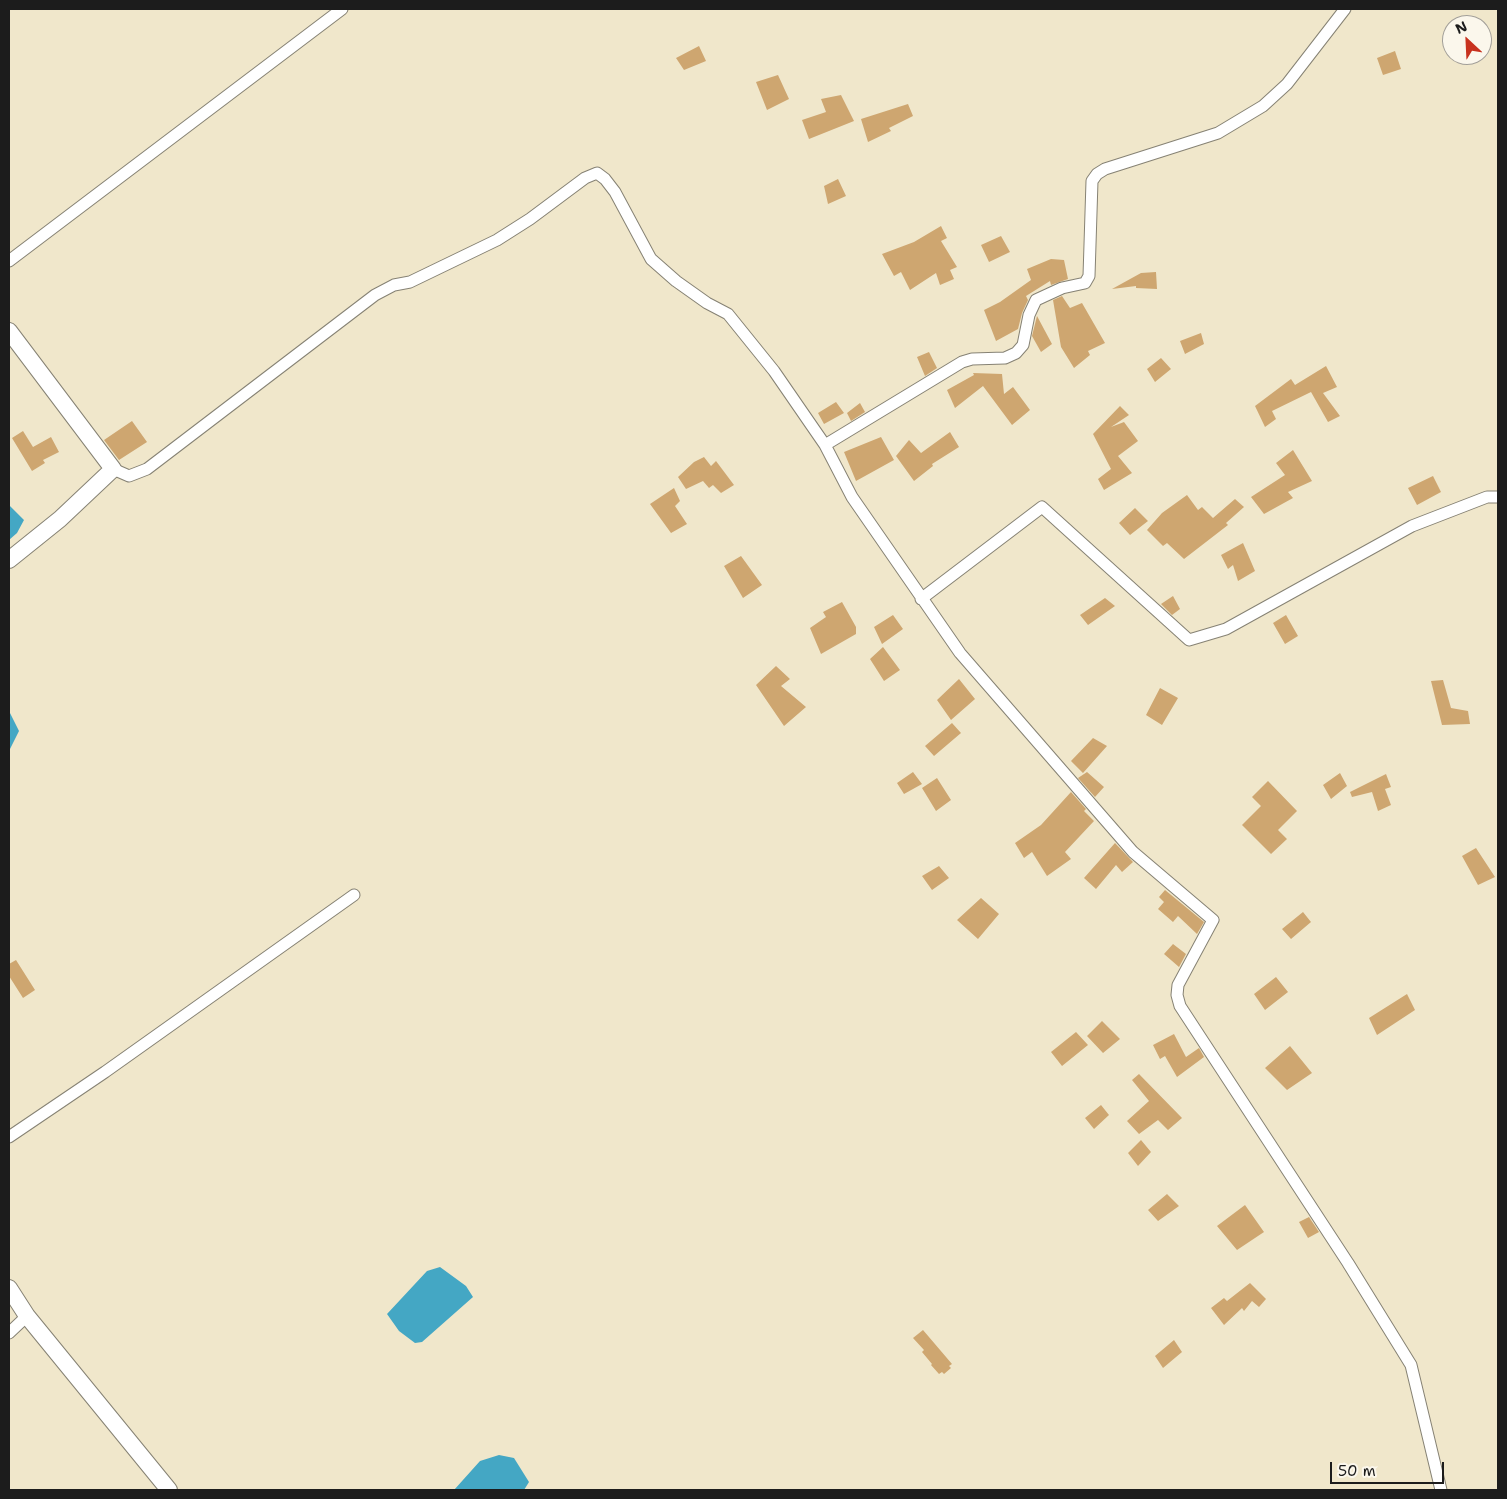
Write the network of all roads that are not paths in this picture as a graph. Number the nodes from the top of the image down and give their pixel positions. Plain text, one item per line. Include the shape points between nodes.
1 (342, 9) edge
2 (1345, 9) edge
3 (9, 260) edge
4 (9, 331) edge
5 (825, 445) junction
6 (113, 469) junction
7 (1498, 497) edge
8 (9, 560) edge
9 (922, 599) junction
10 (354, 895) dead end
11 (9, 1137) edge
12 (9, 1288) edge
13 (27, 1316) junction
14 (9, 1333) edge
15 (169, 1490) edge
16 (1441, 1490) edge

1 - 3 street
2 - 5 street via 1287,84 1263,106 1218,133 1097,174 1092,181 1089,276 1085,283 1062,288 1036,300 1029,315 1023,345 1016,353 1005,358 962,362
4 - 6 main road
5 - 6 street via 728,314 676,282 651,259 615,192 597,174 573,185 497,240 410,282 394,285 375,295 147,470 128,476
5 - 9 street via 852,497
6 - 8 main road via 60,519
7 - 9 street via 1487,497 1412,526 1226,629 1189,640 1042,507
9 - 16 street via 960,653 1133,852 1213,920 1178,985 1180,1006 1411,1365
10 - 11 street
12 - 13 main road
13 - 14 street
13 - 15 main road

